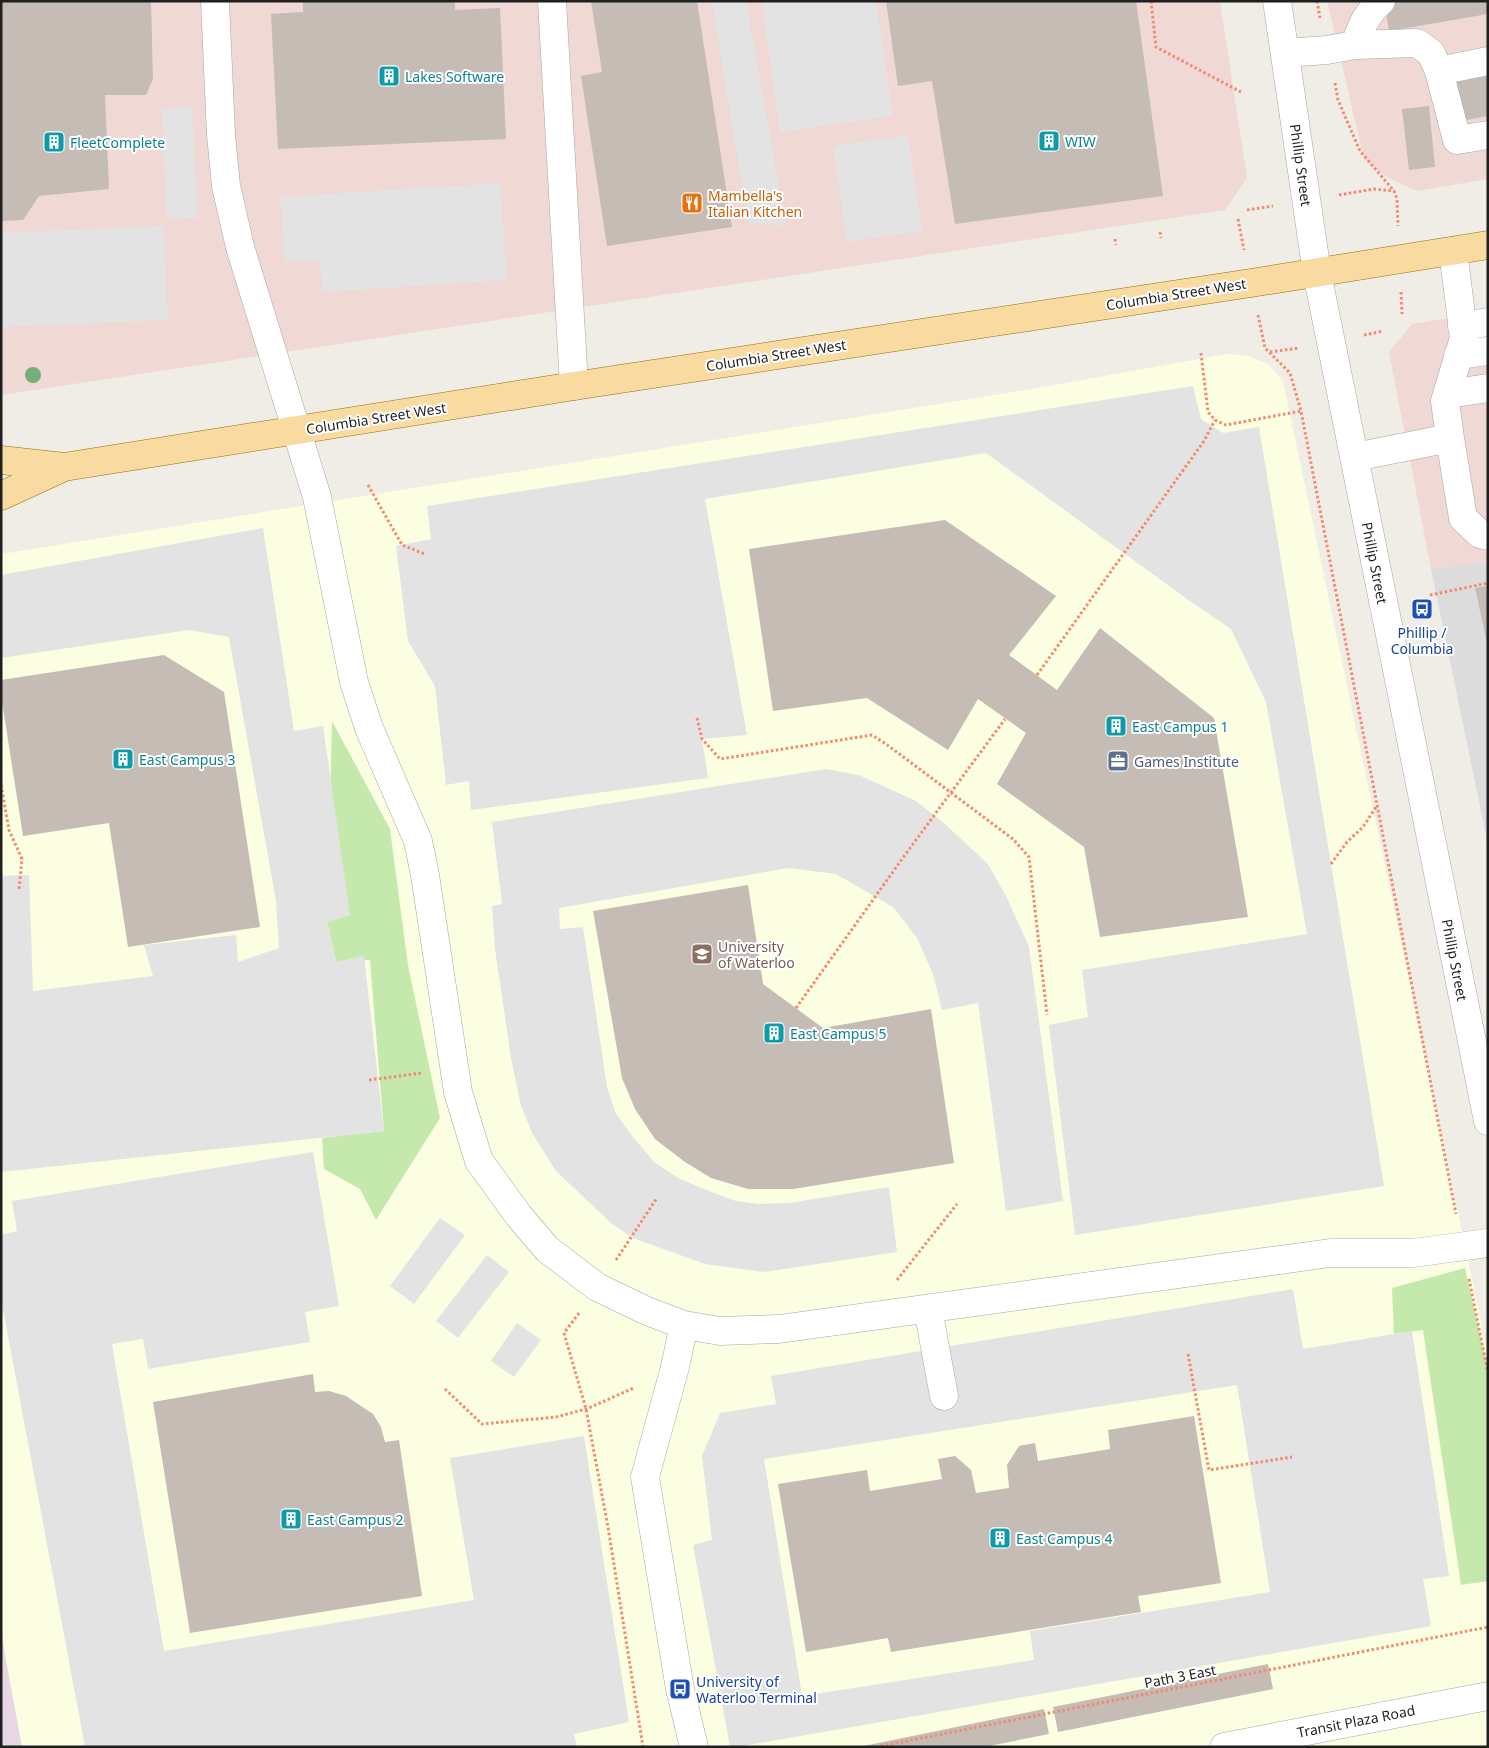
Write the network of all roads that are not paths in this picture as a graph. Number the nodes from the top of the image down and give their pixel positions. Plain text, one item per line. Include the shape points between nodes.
1 (215, 1) edge
2 (552, 1) edge
3 (1277, 1) edge
4 (1381, 1) edge
5 (1355, 45) junction
6 (1285, 53) junction
7 (1488, 61) edge
8 (1439, 71) junction
9 (1488, 135) edge
10 (1488, 245) edge
11 (1453, 251) junction
12 (1317, 272) junction
13 (1475, 324) edge
14 (1488, 351) edge
15 (1458, 355) junction
16 (574, 386) junction
17 (1488, 388) edge
18 (1448, 394) junction
19 (296, 431) junction
20 (1450, 438) junction
21 (1355, 457) junction
22 (1, 460) edge
23 (64, 467) junction
24 (1, 496) edge
25 (1475, 516) edge
26 (1488, 536) edge
27 (1488, 1122) edge
28 (1475, 1245) edge
29 (928, 1308) junction
30 (684, 1325) junction
31 (944, 1396) dead end
32 (1488, 1696) edge
33 (694, 1747) edge
34 (1224, 1747) edge

1 - 19 street via 226,186 240,247
2 - 16 street
3 - 6 street, Phillip Street
4 - 5 street via 1366,18
5 - 6 street
5 - 8 street via 1416,43 1431,53
6 - 12 street, Phillip Street
7 - 8 street
8 - 9 street via 1457,140
10 - 11 main road, Columbia Street West
11 - 12 main road, Columbia Street West
11 - 13 street
12 - 16 main road, Columbia Street West
12 - 21 street, Phillip Street
13 - 15 street via 1464,338
14 - 15 street
15 - 18 street
16 - 19 main road, Columbia Street West
17 - 18 street
18 - 20 street via 1445,401
19 - 23 main road, Columbia Street West
19 - 30 street via 317,497 354,682 369,728 418,841 458,1092 480,1161 518,1216 547,1249 597,1287
20 - 21 street
20 - 25 street
21 - 27 street, Phillip Street
22 - 23 main road, Columbia Street West
23 - 24 main road, Columbia Street West
25 - 26 street via 1480,534
28 - 29 street via 1413,1254 1330,1253
29 - 30 street via 779,1329 720,1331
29 - 31 street
30 - 33 street via 645,1477 680,1689
32 - 34 street, Transit Plaza Road

